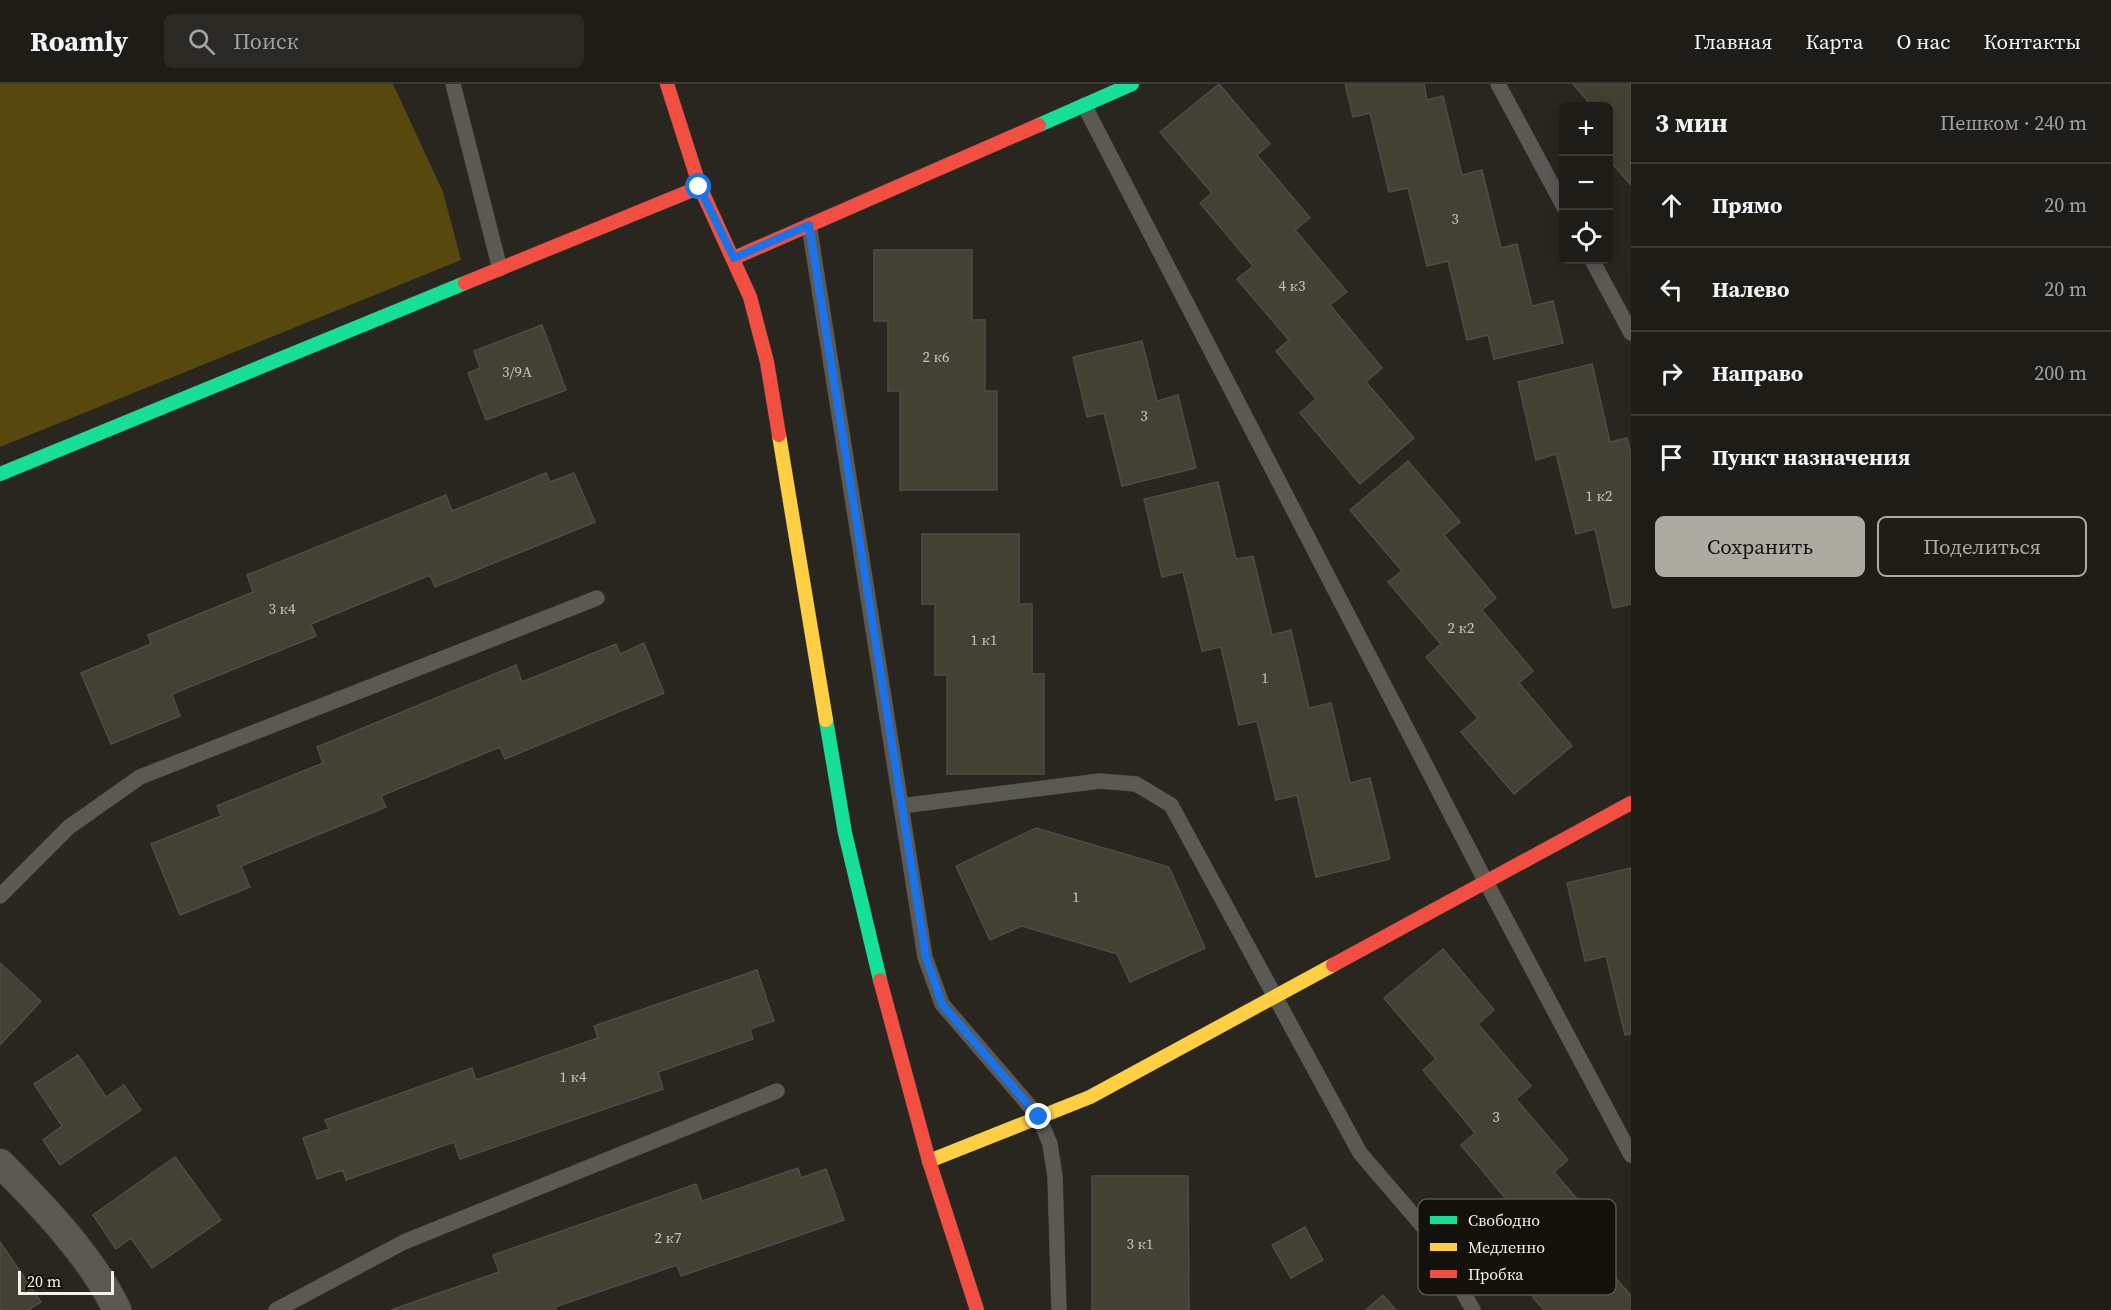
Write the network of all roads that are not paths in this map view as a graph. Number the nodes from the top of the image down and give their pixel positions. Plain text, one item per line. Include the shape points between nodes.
1 (453, 84) edge
2 (667, 84) edge
3 (1132, 84) edge
4 (1498, 84) edge
5 (1084, 105) junction
6 (699, 187) junction
7 (1559, 199) edge
8 (809, 225) junction
9 (734, 258) junction
10 (1594, 264) edge
11 (500, 268) junction
12 (1631, 333) edge
13 (0, 474) edge
14 (597, 598) dead end
15 (1631, 803) edge
16 (901, 806) junction
17 (1486, 882) junction
18 (0, 896) edge
19 (1274, 996) junction
20 (777, 1091) dead end
21 (1039, 1117) junction
22 (1631, 1155) edge
23 (929, 1161) junction
24 (0, 1163) edge
25 (1418, 1221) edge
26 (1465, 1295) edge
27 (117, 1310) edge
28 (276, 1310) edge
29 (977, 1310) edge
30 (1059, 1310) edge
31 (1473, 1310) edge

1 - 11 lane
2 - 6 street
3 - 5 street
4 - 7 lane
5 - 8 street
5 - 17 lane
6 - 9 street
6 - 11 street
8 - 9 street
8 - 16 lane
9 - 23 street via 750,297 767,362 845,833 894,1039
10 - 12 lane
11 - 13 street
14 - 18 lane via 140,777 69,827
15 - 17 street
16 - 19 lane via 1100,781 1136,784 1171,805
16 - 21 lane via 926,957 942,1004
17 - 19 street
17 - 22 lane
19 - 21 street via 1090,1096
19 - 25 lane via 1360,1153
20 - 28 lane via 404,1242
21 - 23 street
21 - 30 lane via 1050,1144 1055,1176
23 - 29 street
24 - 27 street via 42,1204 108,1292
26 - 31 lane

